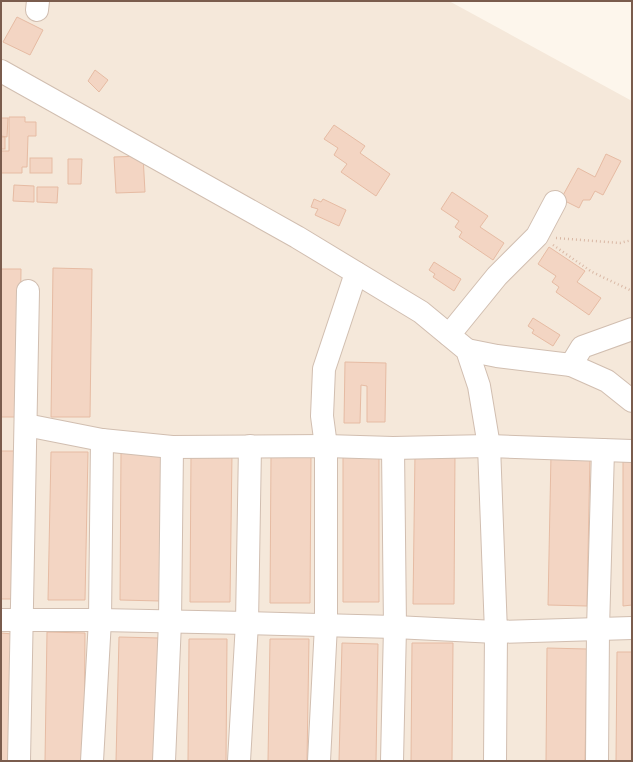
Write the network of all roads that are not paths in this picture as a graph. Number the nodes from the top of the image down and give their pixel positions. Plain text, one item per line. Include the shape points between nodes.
1 (1, 71) edge
2 (555, 202) dead end
3 (356, 273) junction
4 (28, 291) dead end
5 (632, 329) edge
6 (449, 336) junction
7 (467, 350) junction
8 (571, 365) junction
9 (632, 401) edge
10 (26, 425) junction
11 (102, 440) junction
12 (250, 446) junction
13 (326, 446) junction
14 (489, 446) junction
15 (172, 447) junction
16 (393, 448) junction
17 (603, 450) junction
18 (632, 451) edge
19 (12, 620) edge
20 (100, 620) junction
21 (170, 622) junction
22 (247, 623) junction
23 (326, 625) junction
24 (395, 627) junction
25 (632, 628) edge
26 (598, 629) junction
27 (496, 632) junction
28 (20, 761) edge
29 (92, 761) edge
30 (164, 761) edge
31 (240, 761) edge
32 (319, 761) edge
33 (392, 761) edge
34 (495, 761) edge
35 (597, 761) edge

1 - 3 street
2 - 6 street via 538,236 496,276
3 - 6 street via 421,312
3 - 13 street via 324,369 322,416
4 - 10 street
5 - 8 street via 582,347
6 - 7 street
7 - 8 street
7 - 14 street via 479,386
8 - 9 street via 607,381
10 - 11 street
10 - 19 street
11 - 15 street
11 - 20 street
12 - 13 street
12 - 15 street
12 - 22 street
13 - 16 street
13 - 23 street
14 - 16 street
14 - 17 street
14 - 27 street
15 - 21 street
16 - 24 street
17 - 18 street
17 - 26 street
19 - 20 street
19 - 28 street
20 - 21 street
20 - 29 street
21 - 22 street
21 - 30 street
22 - 23 street
22 - 31 street
23 - 24 street
23 - 32 street
24 - 27 street
24 - 33 street
25 - 26 street
26 - 27 street
26 - 35 street
27 - 34 street

